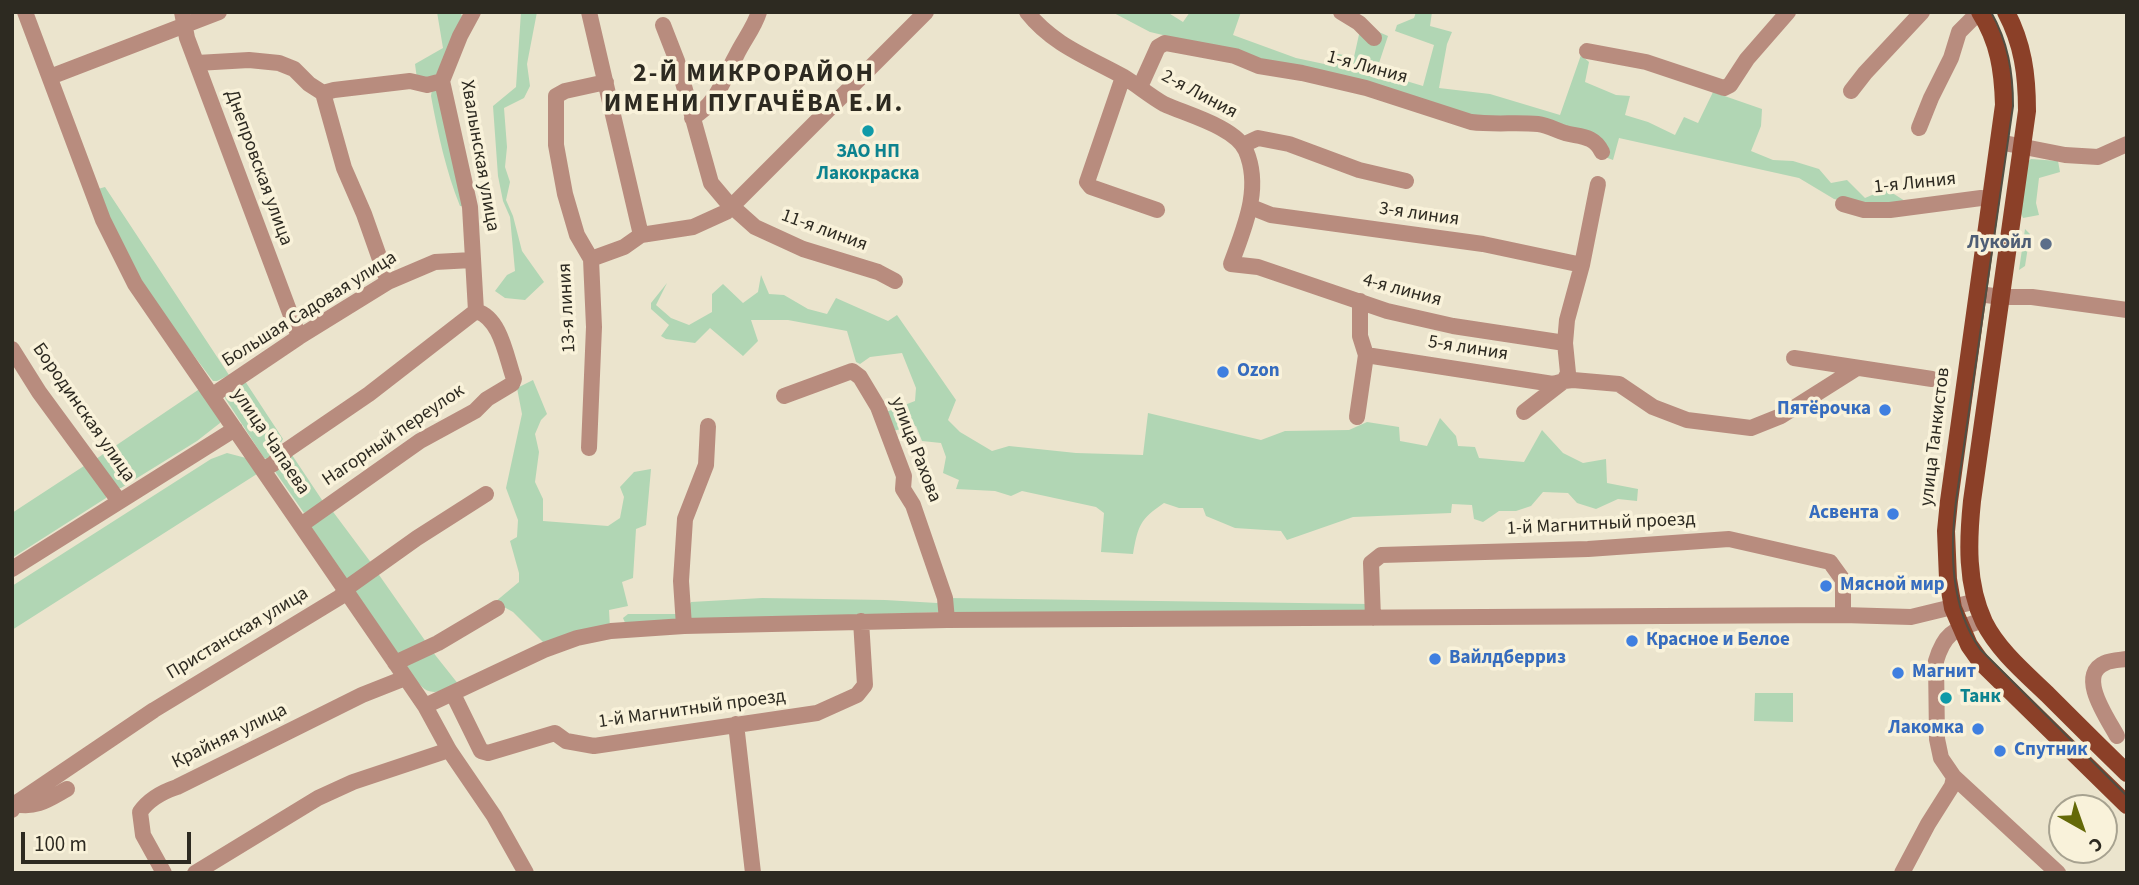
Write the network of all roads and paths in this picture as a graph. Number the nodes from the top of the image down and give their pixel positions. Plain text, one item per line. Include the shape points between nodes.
1 (24, 12) edge
2 (219, 12) edge
3 (473, 12) edge
4 (589, 12) edge
5 (760, 12) edge
6 (926, 12) edge
7 (1027, 12) edge
8 (1342, 12) edge
9 (1788, 12) edge
10 (1922, 12) edge
11 (1980, 12) edge
12 (2006, 12) edge
13 (183, 19) edge
14 (663, 25) dead end
15 (1374, 38) dead end
16 (1587, 51) dead end
17 (197, 63) junction
18 (50, 77) junction
19 (1123, 77) junction
20 (442, 81) junction
21 (606, 82) junction
22 (1140, 87) junction
23 (1851, 91) dead end
24 (323, 93) junction
25 (692, 118) junction
26 (1919, 128) dead end
27 (1999, 142) junction
28 (2127, 144) edge
29 (1242, 145) junction
30 (2022, 146) junction
31 (1602, 152) dead end
32 (1406, 181) dead end
33 (1598, 184) dead end
34 (1991, 199) junction
35 (1843, 204) dead end
36 (732, 206) junction
37 (1251, 207) junction
38 (1157, 210) dead end
39 (641, 235) junction
40 (591, 259) junction
41 (472, 260) junction
42 (1582, 265) junction
43 (895, 281) dead end
44 (388, 282) junction
45 (1978, 294) junction
46 (2002, 297) junction
47 (1360, 301) junction
48 (2127, 310) edge
49 (476, 311) junction
50 (299, 337) junction
51 (1565, 343) junction
52 (12, 349) edge
53 (1366, 355) junction
54 (1794, 358) dead end
55 (1857, 368) junction
56 (1932, 379) dead end
57 (1564, 382) junction
58 (213, 395) junction
59 (784, 396) dead end
60 (1524, 412) dead end
61 (1356, 416) dead end
62 (708, 426) dead end
63 (235, 429) junction
64 (589, 448) dead end
65 (264, 469) junction
66 (486, 494) dead end
67 (119, 502) junction
68 (300, 525) junction
69 (12, 569) edge
70 (346, 591) junction
71 (1977, 601) junction
72 (497, 608) dead end
73 (1953, 608) junction
74 (1843, 615) junction
75 (1373, 618) junction
76 (947, 620) junction
77 (1983, 620) junction
78 (860, 621) junction
79 (684, 626) junction
80 (1960, 629) junction
81 (2127, 659) edge
82 (395, 663) junction
83 (405, 678) junction
84 (453, 694) junction
85 (425, 706) junction
86 (736, 724) junction
87 (2122, 734) edge
88 (2100, 747) junction
89 (449, 750) junction
90 (2083, 763) junction
91 (2127, 773) edge
92 (1954, 777) junction
93 (67, 789) dead end
94 (2127, 805) edge
95 (14, 807) edge
96 (164, 873) edge
97 (195, 873) edge
98 (526, 873) edge
99 (753, 873) edge
100 (1902, 873) edge
101 (2058, 873) edge

1 - 18 street, улица Чапаева
2 - 13 street
3 - 20 street, Хвалынская улица
4 - 21 street
5 - 25 street via 724,83 706,110
6 - 36 street
7 - 19 street, 2-я Линия via 1052,39
8 - 15 street
9 - 16 street via 1724,88 1646,62
10 - 23 street
11 - 26 street via 1959,32
11 - 27 main road, улица Танкистов via 2001,61 2004,105
12 - 30 main road via 2027,76
13 - 17 street, Днепровская улица
13 - 18 street
14 - 25 street, 11-я линия
17 - 24 street via 279,63
17 - 50 street, Днепровская улица
18 - 58 street, улица Чапаева via 116,251
19 - 22 street, 2-я Линия
19 - 38 street via 1087,182
20 - 24 street via 427,85 410,80
20 - 41 street, Хвалынская улица via 470,207
21 - 39 street
21 - 40 street, 13-я линия via 556,96 556,145 565,194 577,235
22 - 29 street, 2-я Линия
22 - 31 street, 1-я Линия via 1158,47 1165,43 1366,88 1471,122 1540,124 1586,136
24 - 44 street via 347,179
25 - 36 street, 11-я линия via 710,183
27 - 30 street
27 - 34 main road, улица Танкистов
28 - 30 street via 2098,157
29 - 32 street, 2-я Линия via 1258,138 1289,144 1359,170
29 - 37 street via 1252,181
30 - 46 main road
33 - 42 street
34 - 35 street, 1-я Линия via 1890,210
34 - 45 main road, улица Танкистов
36 - 39 street via 713,220 692,227
36 - 43 street, 11-я линия via 755,227
37 - 42 street, 3-я линия via 1271,215 1483,244
37 - 47 street, 4-я линия via 1231,264 1258,267
39 - 40 street
40 - 64 street, 13-я линия via 594,327
41 - 44 street, Большая Садовая улица via 435,262
41 - 49 street, Хвалынская улица
42 - 51 street
44 - 50 street, Большая Садовая улица
45 - 46 street
45 - 73 main road, улица Танкистов via 1946,531
46 - 48 street
46 - 71 main road via 1969,530
47 - 51 street, 4-я линия via 1453,326
47 - 53 street via 1360,336
49 - 65 street
49 - 68 street, Нагорный переулок via 486,313 492,321 512,384
50 - 58 street, Большая Садовая улица
51 - 57 street via 1569,373
52 - 67 street, Бородинская улица
53 - 57 street, 5-я линия
53 - 61 street
54 - 55 street
55 - 56 street
55 - 57 street, 5-я линия via 1781,416 1751,428 1687,420 1653,407 1619,384
57 - 60 street
58 - 63 street, улица Чапаева
59 - 76 street, улица Рахова via 852,371 860,377 878,407 904,476 903,489 913,505 945,598
62 - 79 street via 706,465 685,519
63 - 65 street, улица Чапаева
63 - 67 street
65 - 68 street, улица Чапаева
66 - 70 street, Пристанская улица
67 - 69 street
68 - 70 street, улица Чапаева
70 - 82 street, улица Чапаева
70 - 95 street, Пристанская улица via 154,710
71 - 73 street
71 - 77 main road
72 - 82 street
73 - 74 street via 1911,617
73 - 80 main road, улица Танкистов
74 - 75 street
74 - 75 street, 1-й Магнитный проезд via 1843,580 1830,562 1729,539 1588,549 1381,555 1371,564
75 - 76 street
76 - 78 street
77 - 80 street
77 - 88 main road via 2016,664
78 - 79 street
78 - 86 street, 1-й Магнитный проезд via 865,685 858,695 817,713
79 - 84 street via 577,638
80 - 90 main road, улица Танкистов via 1981,662
80 - 92 street via 1943,640 1937,661 1937,739 1941,758
81 - 87 street via 2105,662 2096,668 2092,681 2096,697
82 - 83 street, улица Чапаева
83 - 85 street, улица Чапаева
83 - 96 street, Крайняя улица via 145,804 140,811 143,835
84 - 85 street
84 - 86 street, 1-й Магнитный проезд via 481,751 488,753 555,733 566,741 594,746
85 - 89 street, улица Чапаева
86 - 99 street
87 - 88 street
88 - 90 street
88 - 91 main road
89 - 97 street via 318,798
89 - 98 street, улица Чапаева
90 - 94 main road, улица Танкистов
92 - 100 street
92 - 101 street
93 - 95 street via 38,805

